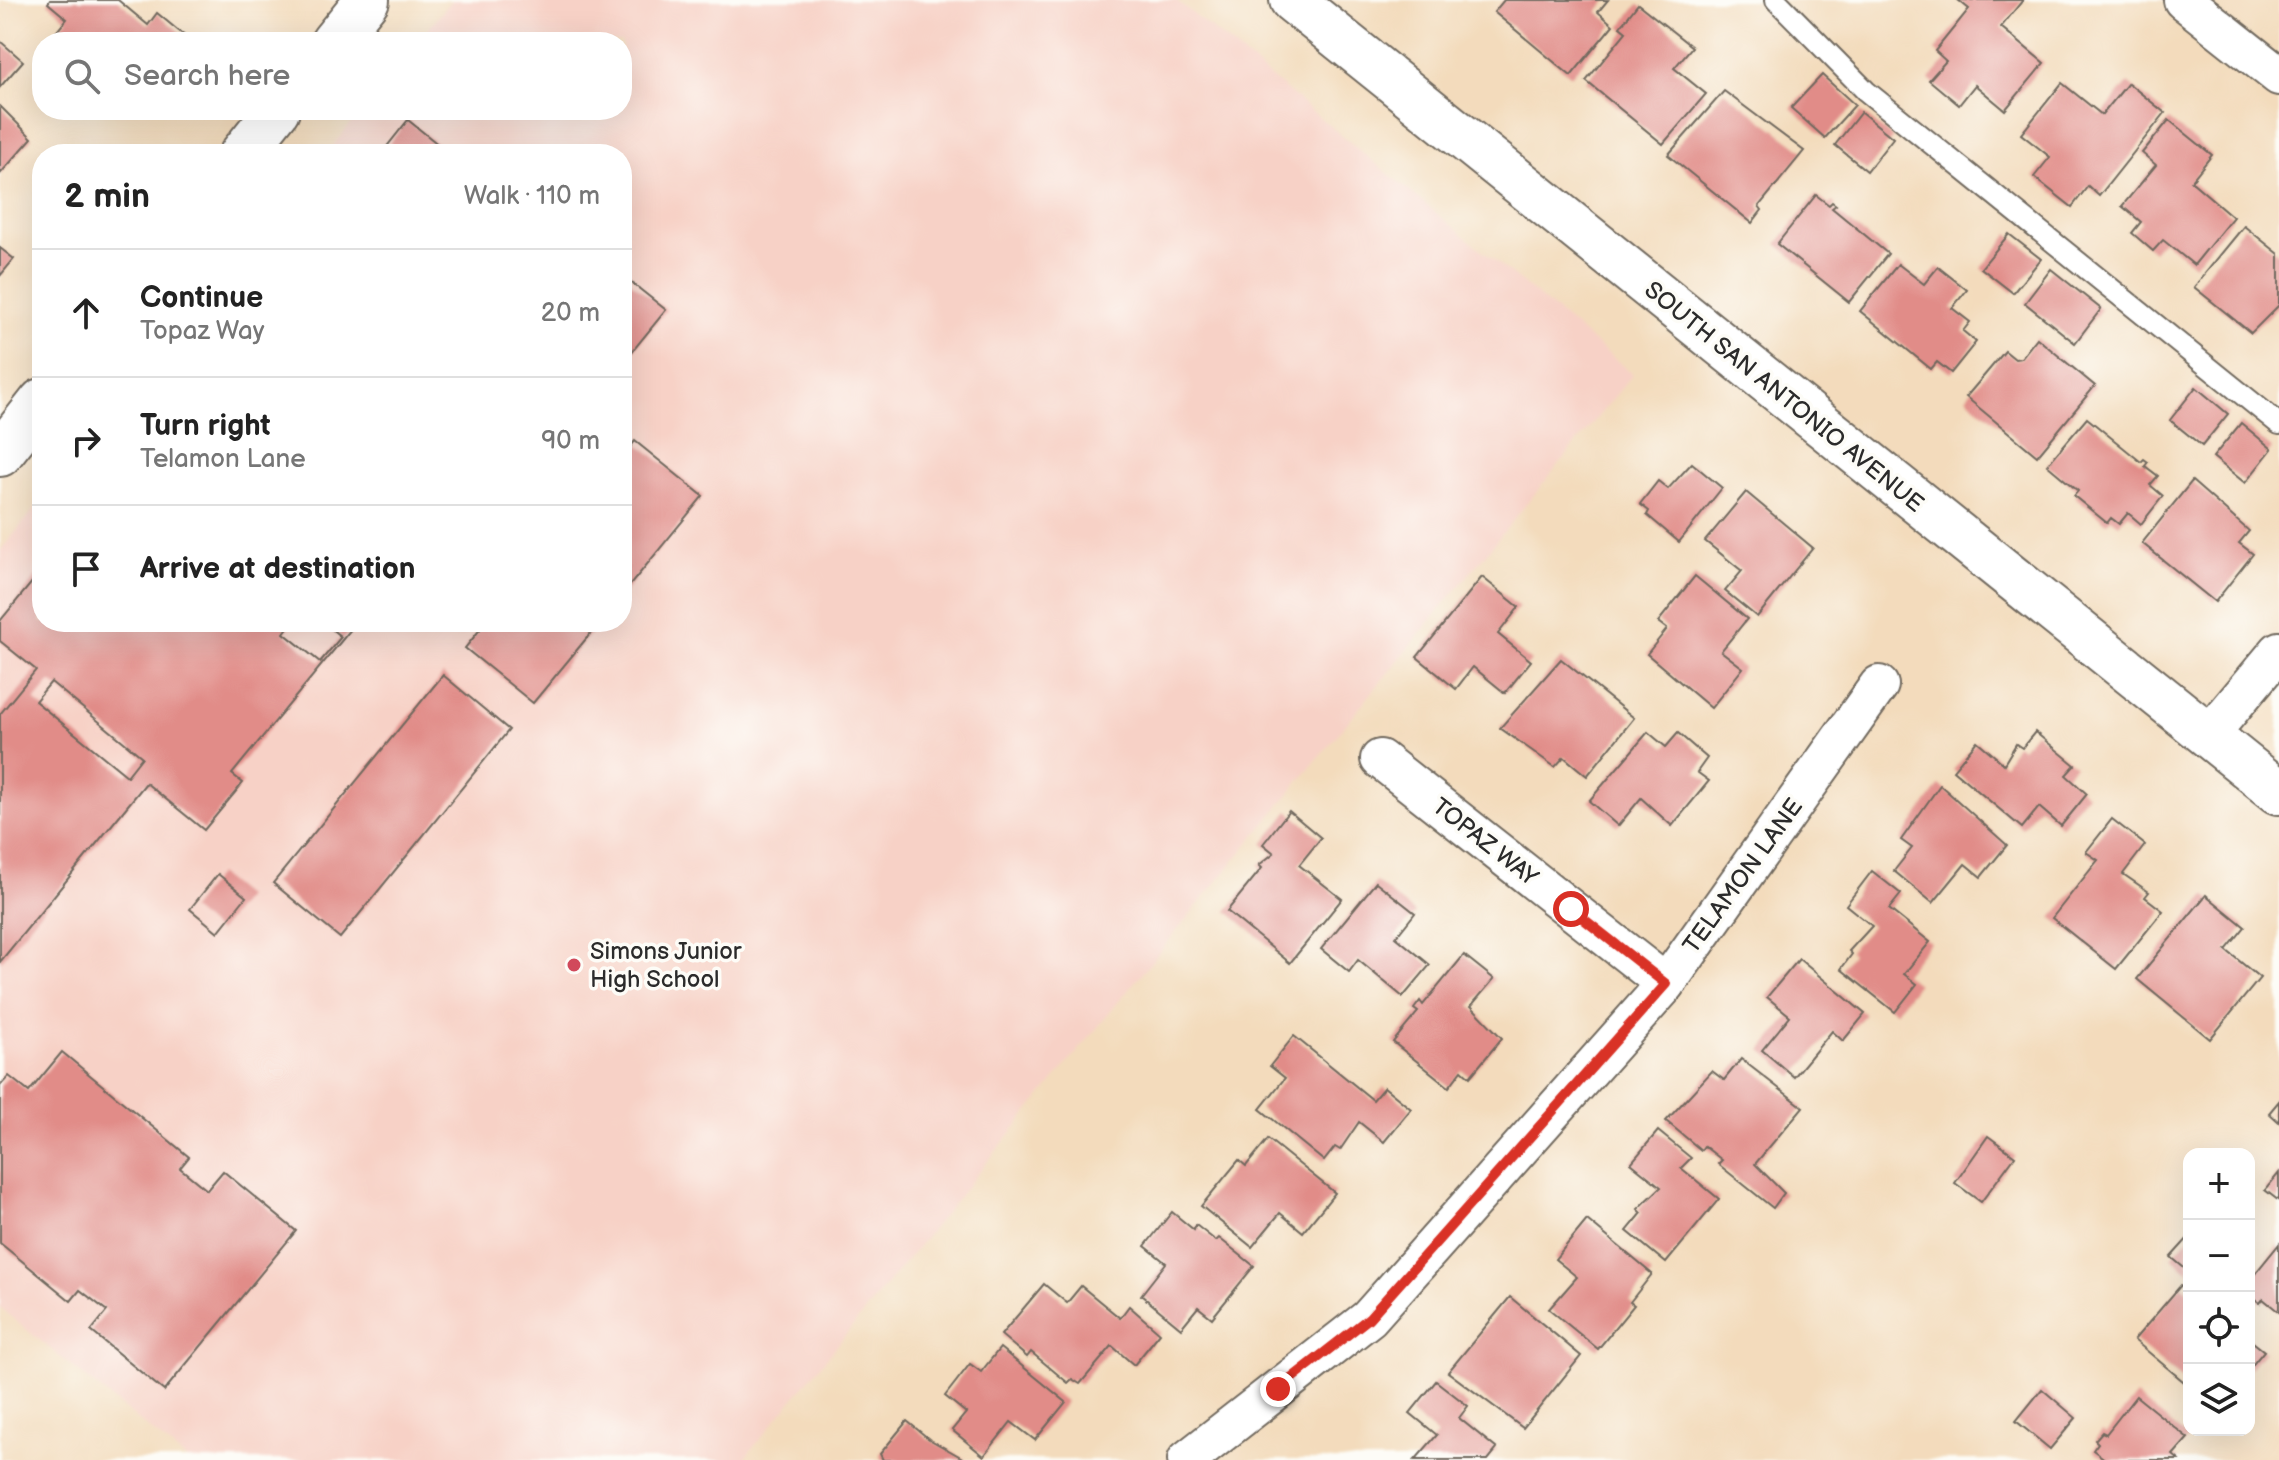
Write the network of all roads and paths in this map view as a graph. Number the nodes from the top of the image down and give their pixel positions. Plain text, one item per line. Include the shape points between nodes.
1 (367, 0) edge
2 (1292, 0) edge
3 (1776, 0) edge
4 (2183, 0) edge
5 (341, 32) edge
6 (2279, 76) edge
7 (269, 120) edge
8 (250, 144) edge
9 (32, 414) edge
10 (2279, 424) edge
11 (0, 454) edge
12 (2279, 651) edge
13 (1879, 685) dead end
14 (2208, 736) junction
15 (1380, 759) dead end
16 (2279, 792) edge
17 (1666, 984) junction
18 (1187, 1460) edge

1 - 5 street
2 - 14 street, SOUTH SAN ANTONIO AVENUE
3 - 10 lane via 1866,91
4 - 6 street
7 - 8 street
9 - 11 street
12 - 14 street
13 - 17 street, TELAMON LANE
14 - 16 street, SOUTH SAN ANTONIO AVENUE
15 - 17 street, TOPAZ WAY
17 - 18 street, TELAMON LANE via 1369,1318

